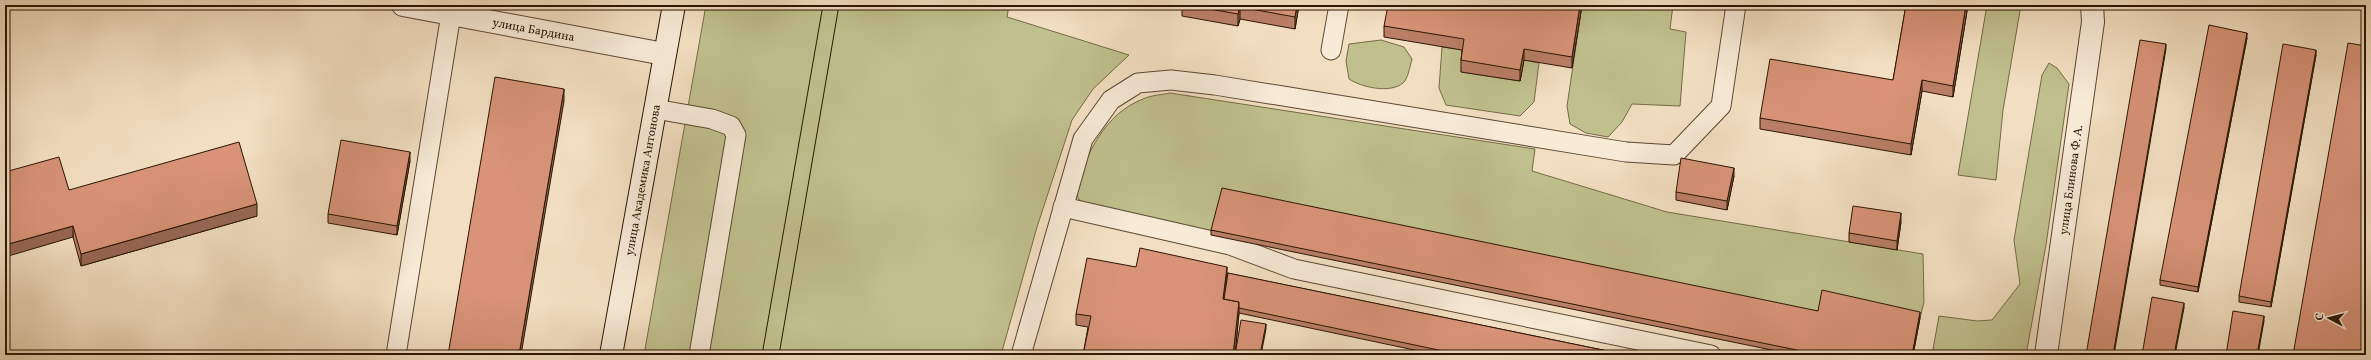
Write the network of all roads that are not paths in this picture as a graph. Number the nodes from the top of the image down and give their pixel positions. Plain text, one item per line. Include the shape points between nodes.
1 (403, 5) edge
2 (674, 5) edge
3 (1339, 5) edge
4 (1736, 5) edge
5 (2092, 5) edge
6 (451, 14) junction
7 (1331, 50) dead end
8 (664, 54) junction
9 (655, 109) junction
10 (1063, 206) junction
11 (396, 355) edge
12 (611, 355) edge
13 (700, 355) edge
14 (1021, 355) edge
15 (1711, 355) edge
16 (2046, 355) edge

1 - 6 street, улица Бардина
2 - 8 street, улица Академика Антонова
3 - 7 lane
4 - 10 lane via 1721,106 1674,155 1626,152 1172,80 1138,84 1110,100 1083,139
5 - 16 street, улица Блинова Ф. А. via 2093,22
6 - 8 street, улица Бардина
6 - 11 lane
8 - 9 street, улица Академика Антонова
9 - 12 street, улица Академика Антонова
9 - 13 lane via 712,119 731,126 736,135
10 - 14 lane
10 - 15 lane via 1230,245 1294,269

